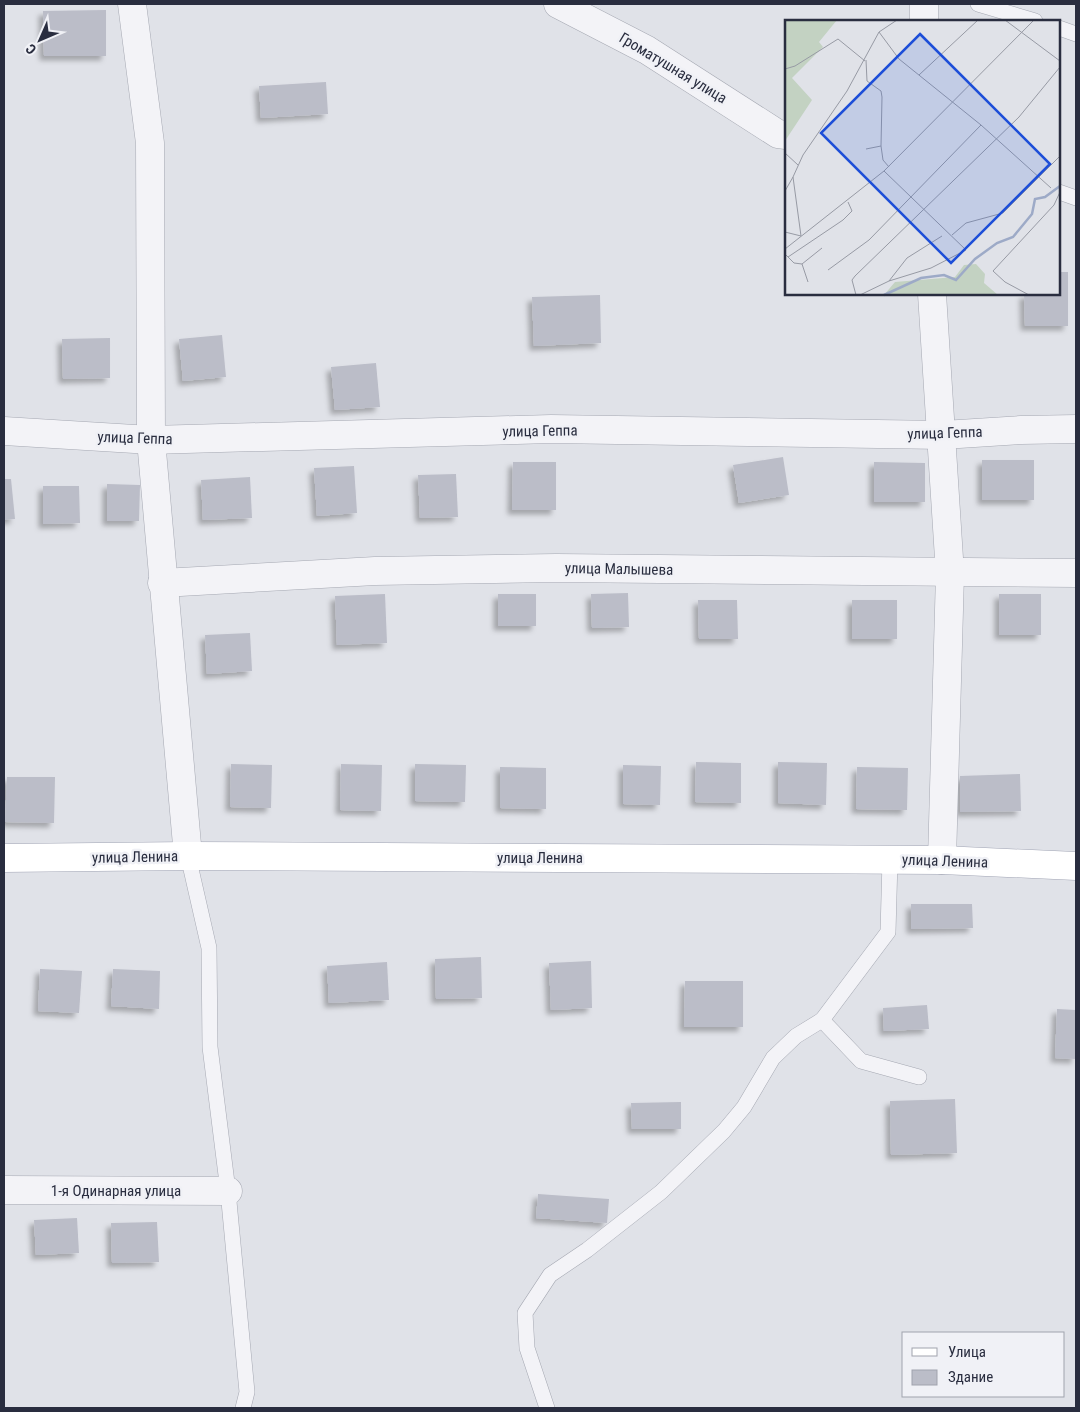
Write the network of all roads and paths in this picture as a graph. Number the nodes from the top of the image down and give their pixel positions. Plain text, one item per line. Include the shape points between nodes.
1 (132, 4) edge
2 (558, 4) edge
3 (924, 4) edge
4 (978, 4) edge
5 (924, 20) edge
6 (1032, 20) edge
7 (1060, 28) edge
8 (1076, 34) edge
9 (785, 135) edge
10 (1060, 192) edge
11 (1076, 198) edge
12 (932, 295) edge
13 (1076, 429) edge
14 (4, 431) edge
15 (942, 435) junction
16 (151, 440) junction
17 (1076, 573) edge
18 (950, 574) junction
19 (162, 583) junction
20 (188, 856) junction
21 (4, 858) edge
22 (890, 860) junction
23 (942, 860) junction
24 (1076, 866) edge
25 (822, 1020) junction
26 (919, 1077) dead end
27 (4, 1190) edge
28 (228, 1190) junction
29 (243, 1408) edge
30 (548, 1408) edge

1 - 16 street via 150,142
2 - 9 street, Громатушная улица via 647,50 778,134
3 - 5 street
4 - 6 lane
7 - 8 lane
10 - 11 lane
12 - 15 street
13 - 15 street, улица Геппа
14 - 16 street, улица Геппа
15 - 16 street, улица Геппа via 552,430
15 - 18 street
16 - 19 street
17 - 18 street, улица Малышева
18 - 19 street, улица Малышева via 556,568 375,571
18 - 23 street
19 - 20 street
20 - 21 main road, улица Ленина
20 - 22 main road, улица Ленина
20 - 28 lane via 209,948 210,1047
22 - 23 main road, улица Ленина
22 - 25 lane via 888,932
23 - 24 main road, улица Ленина
25 - 26 lane via 861,1061
25 - 30 lane via 796,1036 773,1058 744,1107 661,1192 588,1250 550,1275 525,1313 527,1348
27 - 28 street, 1-я Одинарная улица
28 - 29 lane via 247,1392

